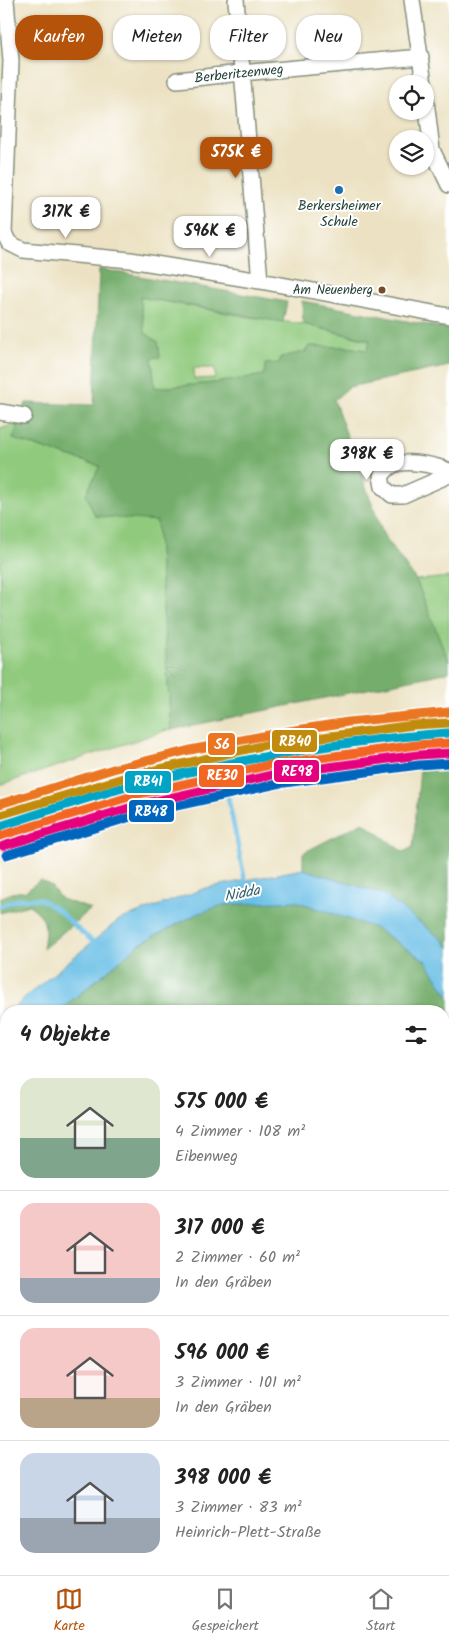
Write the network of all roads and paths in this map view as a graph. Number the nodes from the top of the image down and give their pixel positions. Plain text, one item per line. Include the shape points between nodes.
1 (6, 0) edge
2 (236, 0) edge
3 (412, 0) edge
4 (4, 18) edge
5 (421, 57) junction
6 (241, 73) junction
7 (423, 75) edge
8 (177, 80) dead end
9 (428, 120) edge
10 (449, 185) edge
11 (260, 281) junction
12 (449, 316) edge
13 (0, 412) edge
14 (24, 416) dead end
15 (449, 471) edge
16 (449, 475) edge

1 - 4 street
2 - 6 street
3 - 5 street
4 - 11 street via 11,61 4,233 9,243 22,250 130,260
5 - 6 street, Berberitzenweg
5 - 7 street
6 - 8 street, Berberitzenweg
6 - 11 street
9 - 10 street via 432,150
11 - 12 street
13 - 14 street
15 - 16 street via 408,462 390,466 381,476 383,487 392,495 404,495

